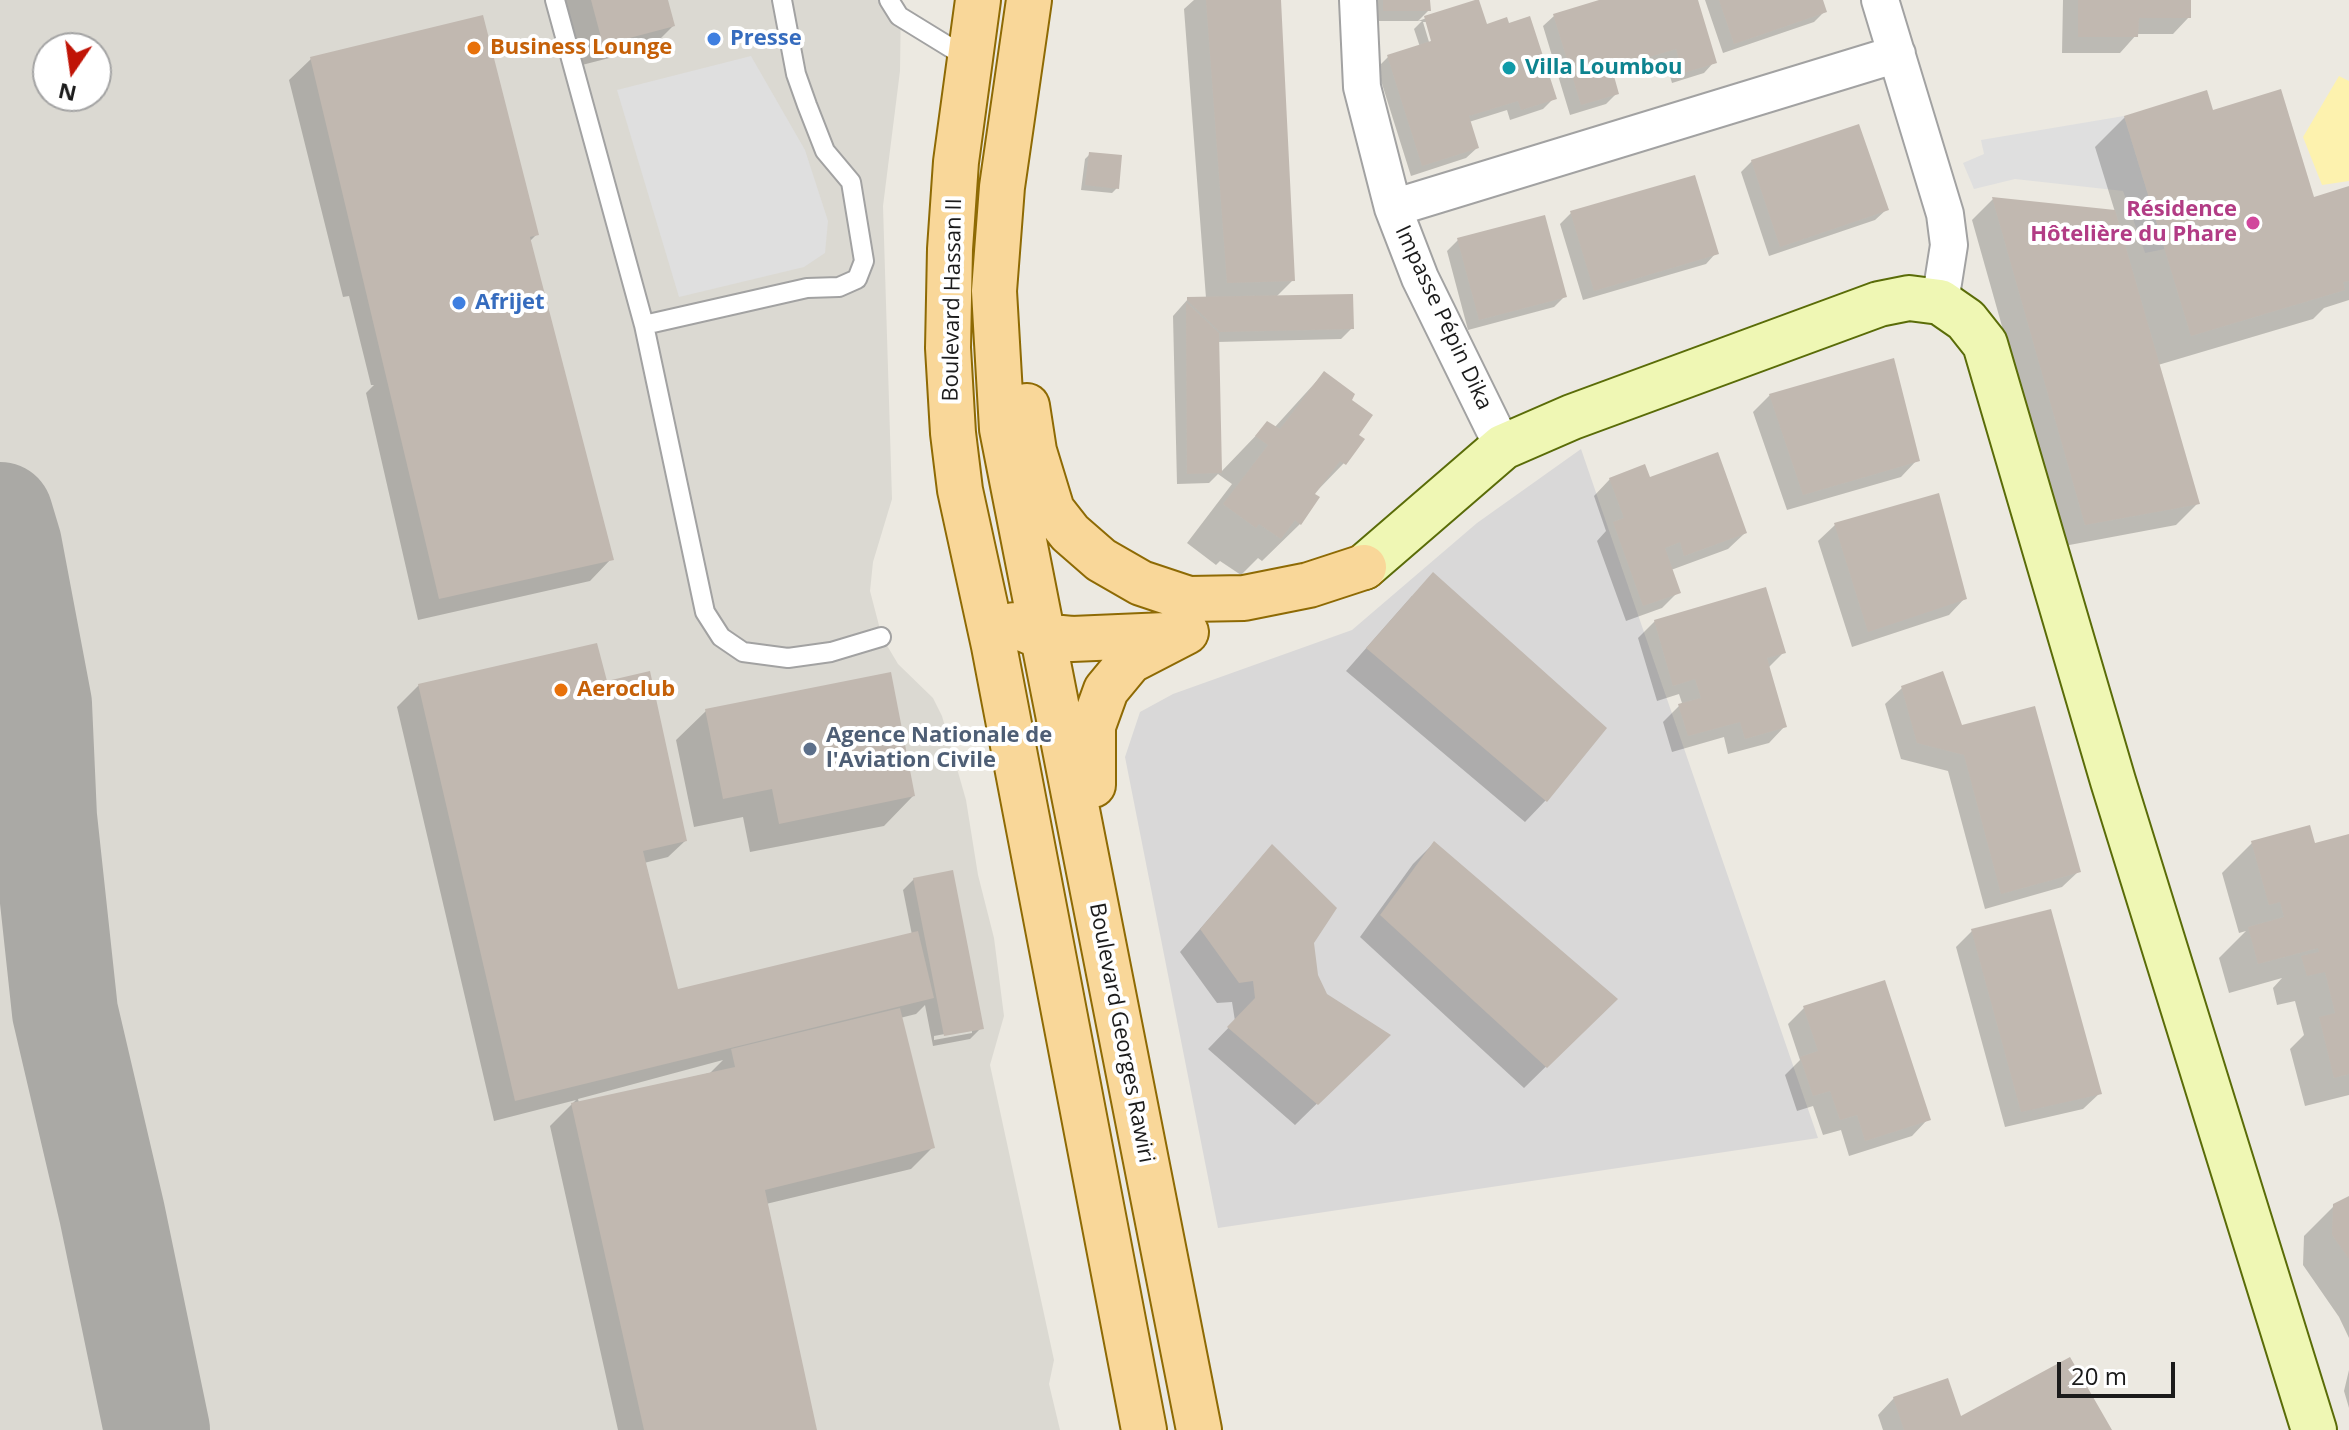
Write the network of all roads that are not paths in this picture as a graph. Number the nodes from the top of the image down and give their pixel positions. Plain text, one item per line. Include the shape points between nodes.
1 (555, 0) edge
2 (782, 0) edge
3 (889, 0) edge
4 (978, 0) edge
5 (1029, 0) edge
6 (1358, 0) edge
7 (1880, 0) edge
8 (1897, 54) junction
9 (969, 60) junction
10 (1002, 187) junction
11 (1393, 208) junction
12 (1940, 302) junction
13 (644, 325) junction
14 (1503, 447) junction
15 (957, 464) junction
16 (1364, 567) junction
17 (1186, 632) junction
18 (1040, 636) junction
19 (881, 637) dead end
20 (1158, 1222) junction
21 (1144, 1430) edge
22 (1199, 1430) edge
23 (2314, 1430) edge

1 - 13 lane
2 - 13 lane via 807,105 825,151 851,182 863,250 861,270 857,279 839,287 807,288
3 - 9 lane via 899,16
4 - 9 main road, Boulevard Hassan II
5 - 10 main road, Boulevard Hassan II
6 - 11 street, Impasse Pépin Dika via 1362,87
7 - 8 street
8 - 11 street
8 - 12 street via 1945,214 1949,245
9 - 15 main road, Boulevard Hassan II via 950,249 948,348
10 - 16 main road via 1026,232 1024,365 1032,439 1052,510 1070,533 1101,560 1141,583 1189,599 1278,593
10 - 18 main road, Boulevard Hassan II via 994,291 1002,429
11 - 14 street, Impasse Pépin Dika via 1420,278
12 - 14 main road via 1909,298 1879,304 1586,411
12 - 23 main road via 1966,320 1985,344 2113,781
13 - 19 lane via 705,612 721,637 743,652 788,658
14 - 16 main road
15 - 18 main road via 970,478 997,609 1004,620
15 - 21 main road, Boulevard Hassan II
16 - 17 main road via 1339,591 1291,611 1254,623
17 - 18 main road via 1106,640
17 - 20 main road via 1148,650 1115,677 1097,709 1092,737 1091,767 1103,836 1169,1143 1169,1176
18 - 20 main road, Boulevard Georges Rawiri
20 - 22 main road, Boulevard Georges Rawiri

